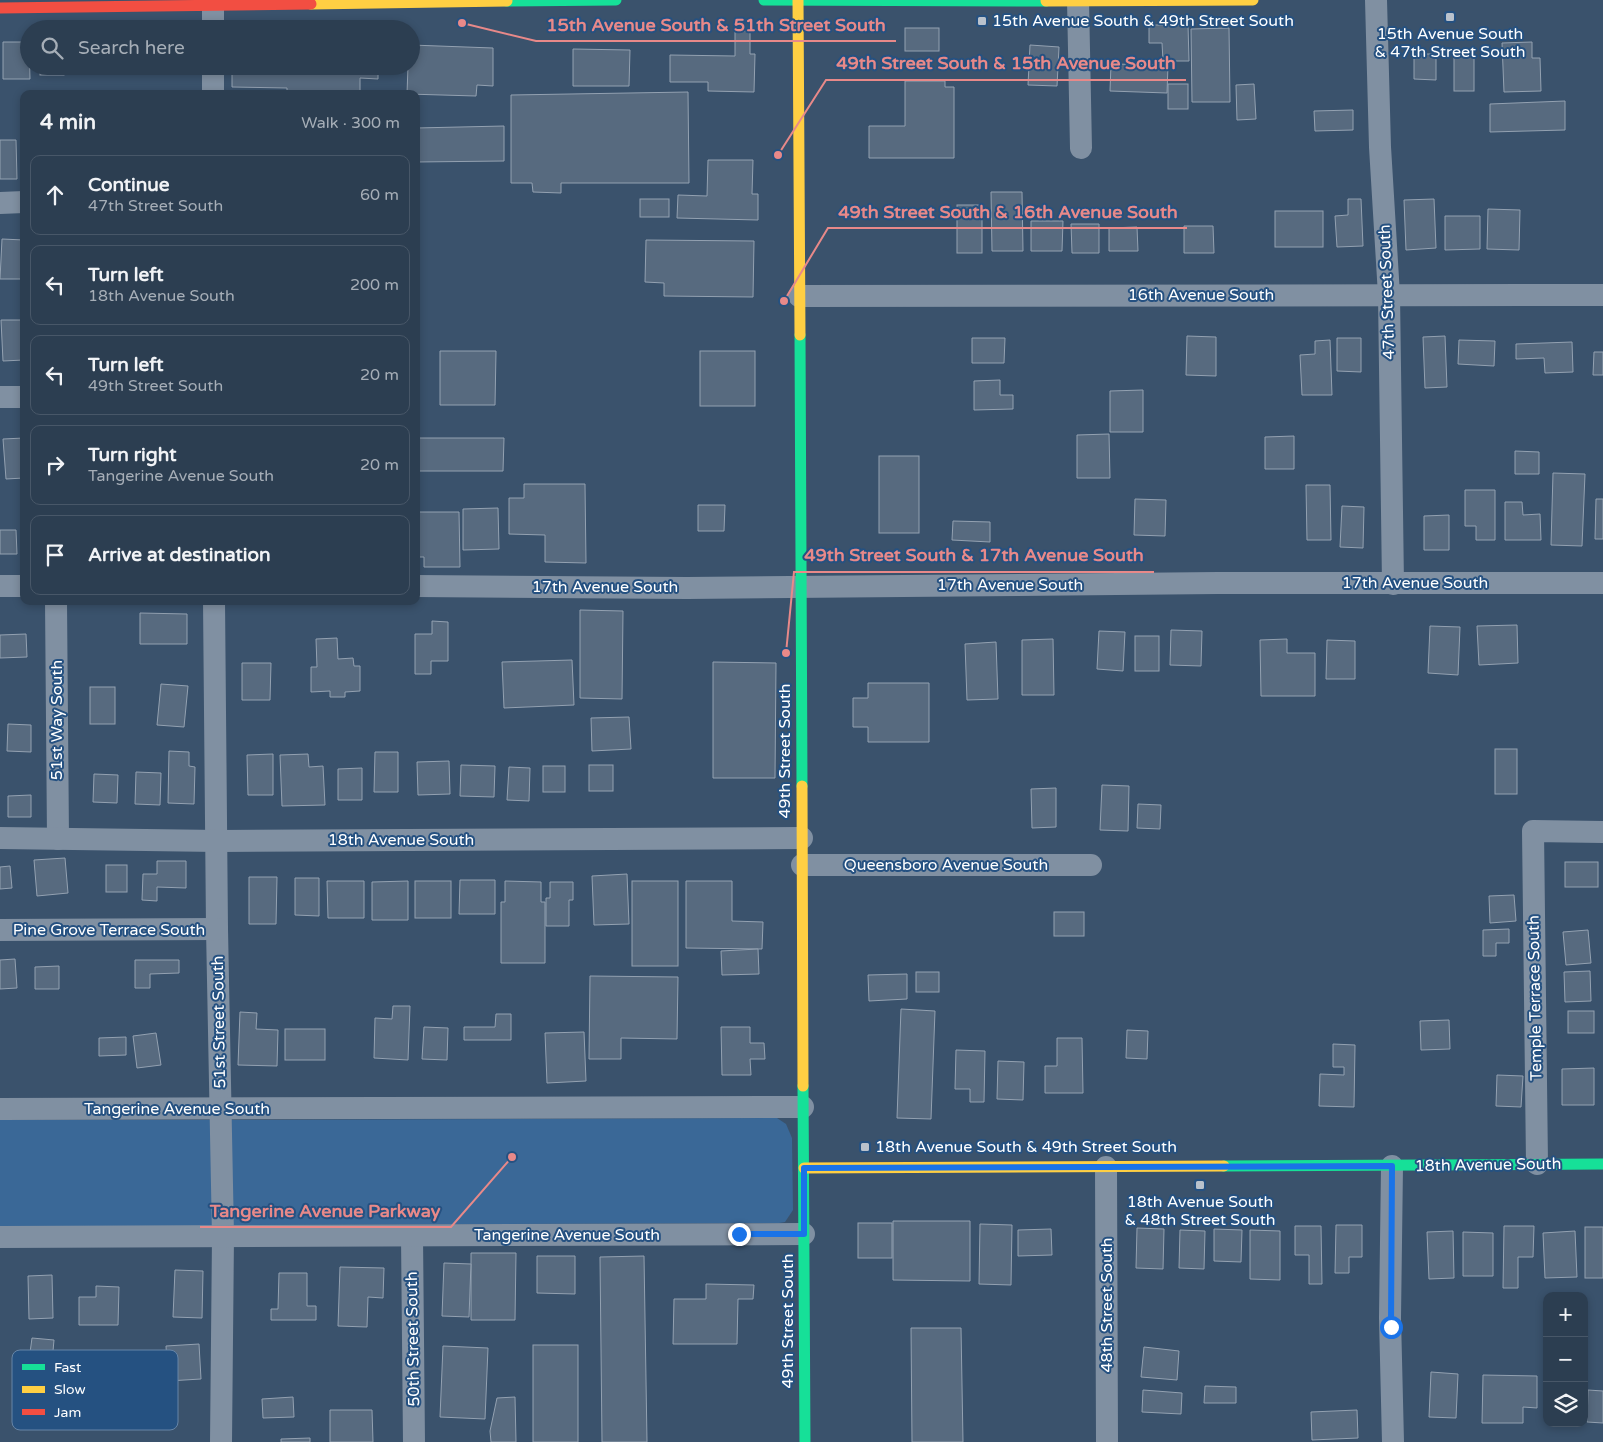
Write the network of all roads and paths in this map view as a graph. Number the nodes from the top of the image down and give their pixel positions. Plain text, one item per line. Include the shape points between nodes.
1 (616, 0) edge
2 (764, 0) edge
3 (798, 0) edge
4 (1253, 0) edge
5 (1376, 0) edge
6 (1078, 1) edge
7 (213, 3) edge
8 (0, 8) edge
9 (214, 20) edge
10 (213, 75) edge
11 (213, 90) edge
12 (1082, 148) dead end
13 (20, 202) edge
14 (0, 203) edge
15 (1389, 295) junction
16 (1603, 295) edge
17 (799, 296) junction
18 (0, 397) edge
19 (20, 397) edge
20 (1603, 583) edge
21 (1393, 584) junction
22 (0, 586) edge
23 (20, 586) edge
24 (420, 586) edge
25 (800, 586) junction
26 (56, 605) edge
27 (214, 605) edge
28 (1603, 832) edge
29 (0, 838) edge
30 (802, 838) junction
31 (58, 839) junction
32 (218, 841) junction
33 (802, 865) junction
34 (1091, 865) dead end
35 (217, 929) junction
36 (0, 930) edge
37 (803, 1106) junction
38 (221, 1108) junction
39 (0, 1109) edge
40 (1537, 1164) junction
41 (1603, 1164) edge
42 (1392, 1166) junction
43 (804, 1168) junction
44 (1106, 1168) junction
45 (804, 1234) junction
46 (223, 1236) junction
47 (412, 1236) junction
48 (0, 1238) edge
49 (221, 1442) edge
50 (414, 1442) edge
51 (805, 1442) edge
52 (1107, 1442) edge
53 (1393, 1442) edge

1 - 7 street
2 - 3 street
3 - 6 street
3 - 17 street, 49th Street South
4 - 6 street
5 - 15 street, 47th Street South
6 - 12 street
7 - 8 street
7 - 9 street
10 - 11 street
13 - 14 street
15 - 16 street, 16th Avenue South
15 - 17 street, 16th Avenue South
15 - 21 street, 47th Street South
17 - 25 street, 49th Street South
18 - 19 street
20 - 21 street, 17th Avenue South
21 - 25 street, 17th Avenue South
22 - 23 street
24 - 25 street, 17th Avenue South
25 - 30 street, 49th Street South
26 - 31 street, 51st Way South
27 - 32 street, 51st Street South
28 - 40 street, Temple Terrace South via 1533,831
29 - 31 street, 18th Avenue South
30 - 32 street, 18th Avenue South
30 - 33 street, 49th Street South
31 - 32 street, 18th Avenue South
32 - 35 street, 51st Street South
33 - 34 street, Queensboro Avenue South
33 - 37 street, 49th Street South
35 - 36 street, Pine Grove Terrace South
35 - 38 street, 51st Street South
37 - 38 street, Tangerine Avenue South
37 - 43 street, 49th Street South
38 - 39 street, Tangerine Avenue South
38 - 46 street, 51st Street South
40 - 41 street, 18th Avenue South
40 - 42 street, 18th Avenue South
42 - 44 street, 18th Avenue South
42 - 53 street via 1390,1318
43 - 44 street, 18th Avenue South
43 - 45 street, 49th Street South
44 - 52 street, 48th Street South
45 - 47 street, Tangerine Avenue South
45 - 51 street, 49th Street South
46 - 47 street, Tangerine Avenue South
46 - 48 street, Tangerine Avenue South
46 - 49 street, 51st Street South
47 - 50 street, 50th Street South

